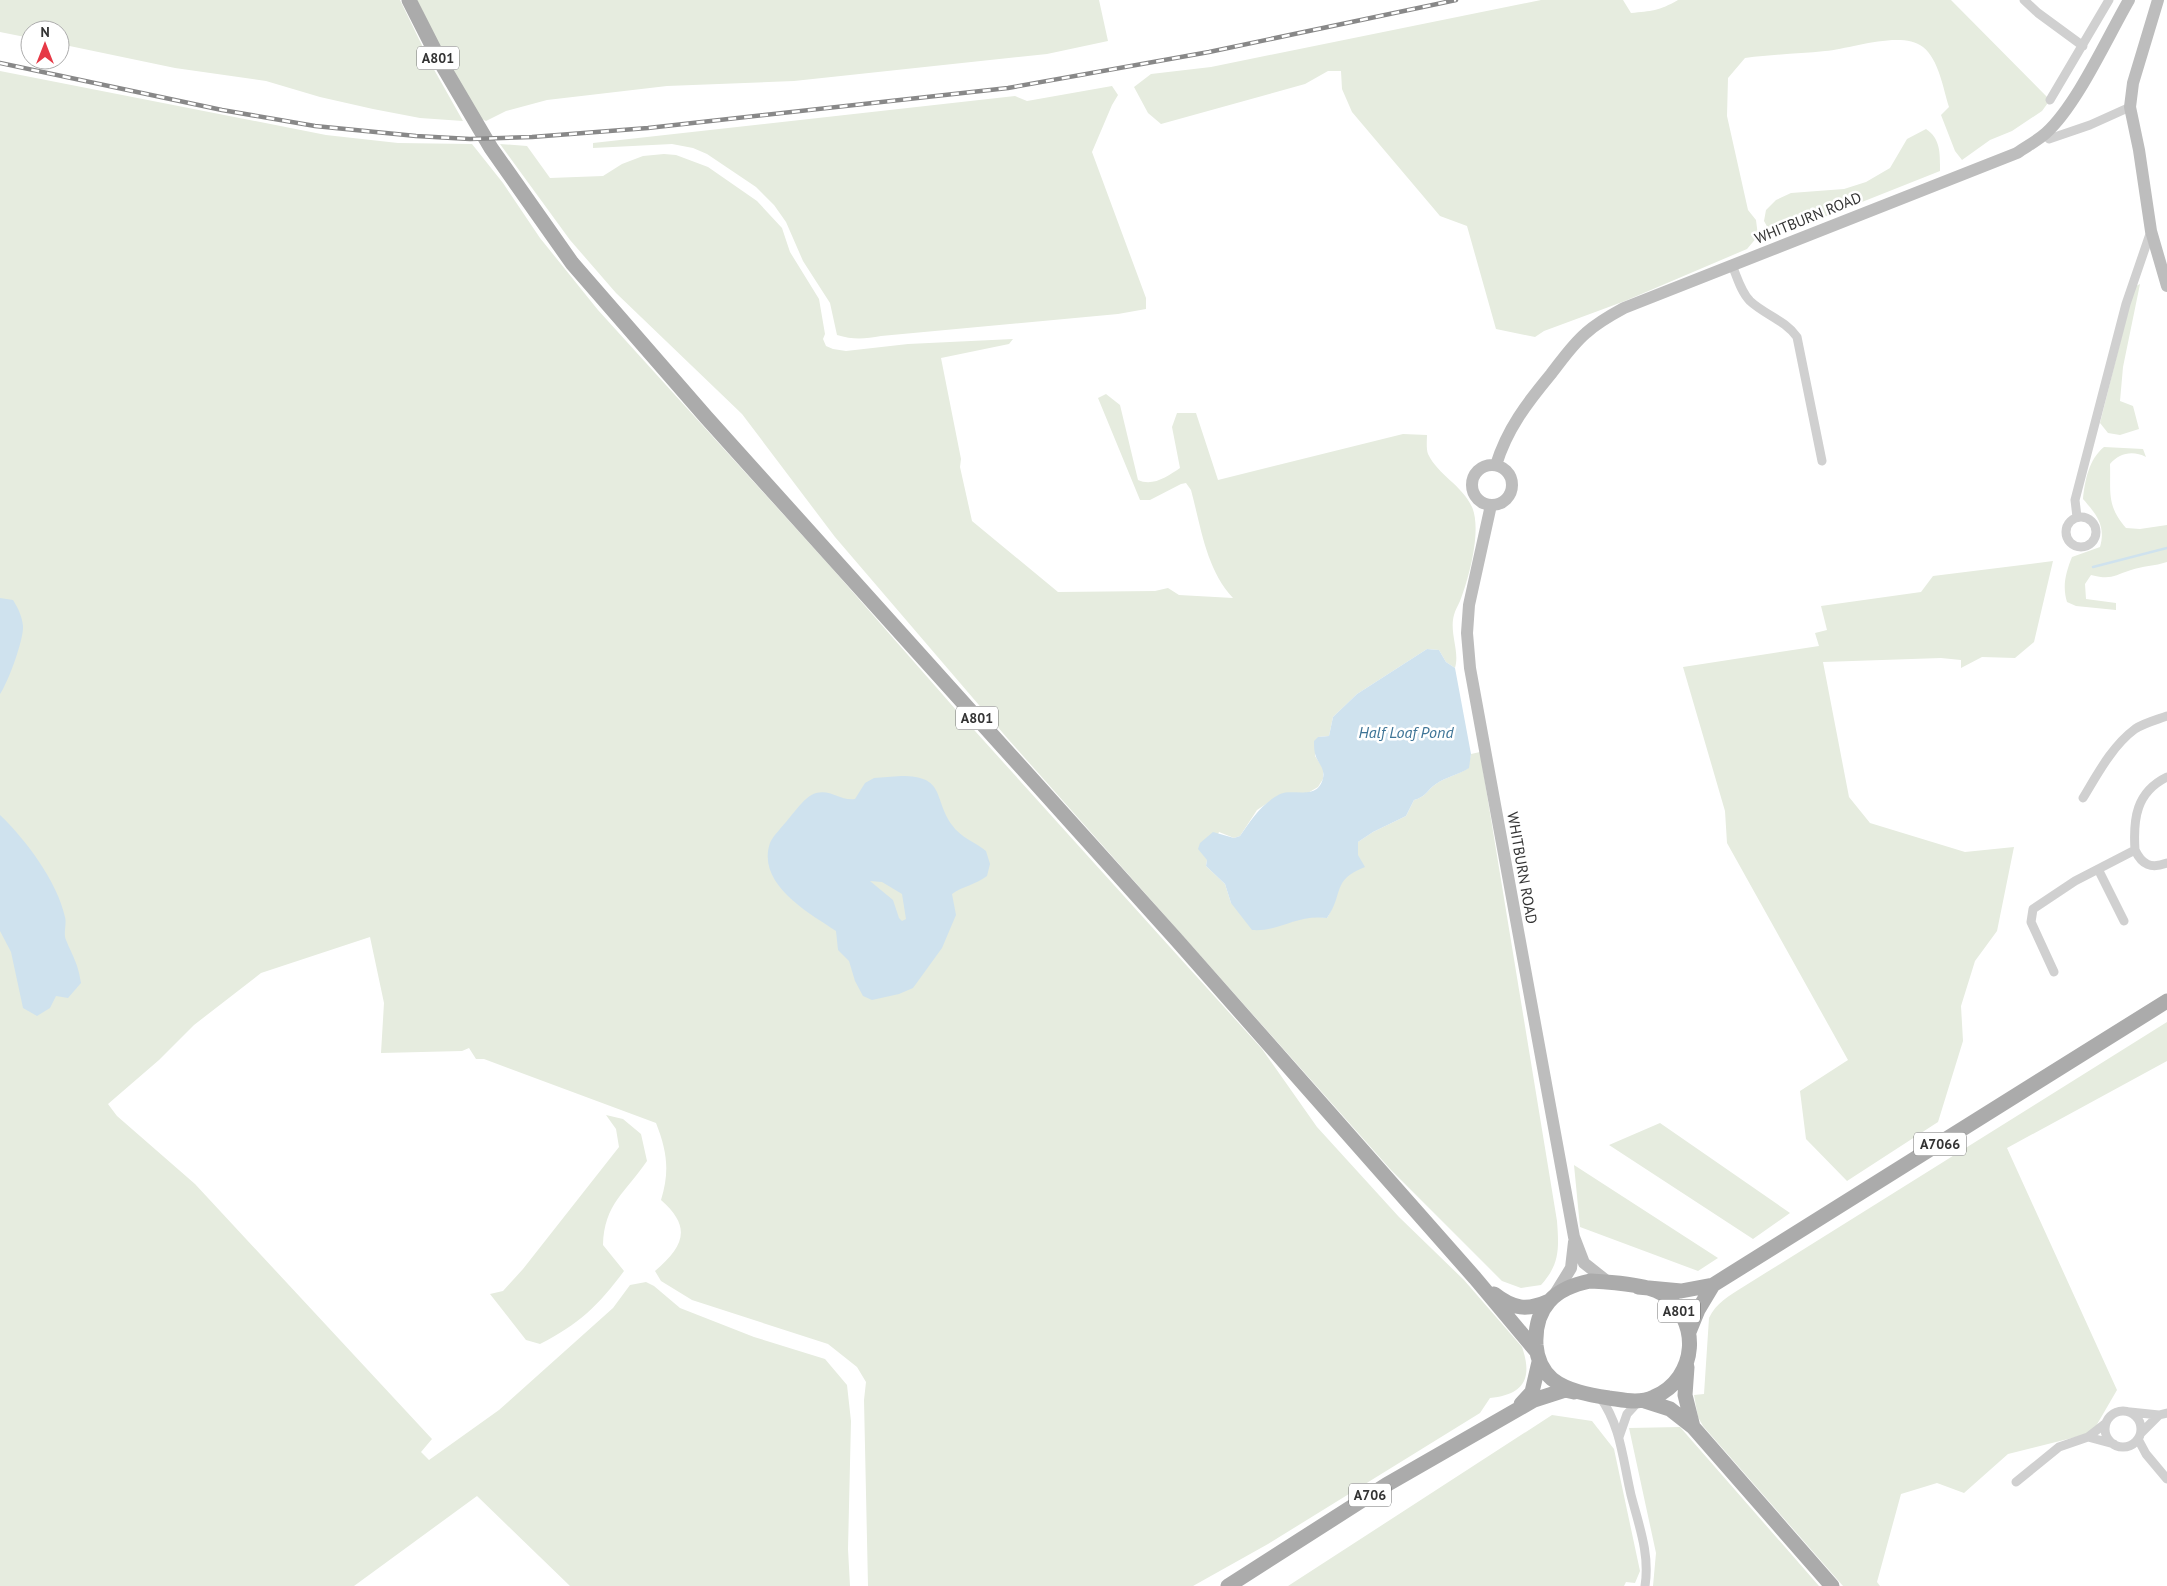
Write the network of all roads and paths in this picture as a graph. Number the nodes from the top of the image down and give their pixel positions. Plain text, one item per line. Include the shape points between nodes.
1 (409, 0) edge
2 (2024, 0) edge
3 (2109, 0) edge
4 (2129, 0) edge
5 (2158, 0) edge
6 (2083, 46) junction
7 (2050, 100) dead end
8 (2130, 106) junction
9 (2045, 134) junction
10 (2151, 231) junction
11 (1732, 265) junction
12 (2167, 286) edge
13 (1822, 461) dead end
14 (1496, 465) junction
15 (1490, 505) junction
16 (2077, 517) dead end
17 (2167, 716) edge
18 (2167, 777) edge
19 (2083, 798) dead end
20 (2135, 850) junction
21 (2167, 863) edge
22 (2098, 869) junction
23 (2124, 921) dead end
24 (2054, 972) dead end
25 (2167, 1001) edge
26 (1574, 1237) junction
27 (1475, 1278) junction
28 (1608, 1282) junction
29 (1713, 1285) junction
30 (1638, 1287) junction
31 (1551, 1299) junction
32 (1689, 1332) junction
33 (1538, 1357) junction
34 (1689, 1357) junction
35 (1594, 1395) junction
36 (1641, 1401) junction
37 (1516, 1411) junction
38 (2127, 1411) junction
39 (2163, 1414) edge
40 (2106, 1423) junction
41 (1693, 1427) junction
42 (2140, 1436) junction
43 (1619, 1437) junction
44 (2088, 1437) junction
45 (2114, 1444) junction
46 (2126, 1447) junction
47 (2146, 1454) junction
48 (2167, 1478) edge
49 (2016, 1482) dead end
50 (1228, 1586) edge
51 (1645, 1586) edge
52 (1832, 1586) edge

1 - 27 main road, A801 via 441,63 491,148 572,263
2 - 6 street
3 - 6 street
4 - 9 main road, WHITBURN ROAD via 2074,97
5 - 8 main road via 2133,84
6 - 7 street
8 - 9 street via 2090,125 2049,139
8 - 10 main road
9 - 11 main road, WHITBURN ROAD via 2017,153
10 - 12 main road
10 - 16 street via 2126,304 2075,500
11 - 13 street via 1749,300 1788,326 1797,337
11 - 14 main road, WHITBURN ROAD via 1624,308 1587,332 1567,352 1515,420
14 - 15 main road via 1509,474 1512,485 1506,500
14 - 15 main road via 1480,469 1472,479 1474,494
15 - 26 main road, WHITBURN ROAD via 1469,605 1470,668
17 - 19 street via 2135,729 2125,738
18 - 20 street via 2147,790 2140,800
20 - 21 street via 2146,864 2157,867
20 - 22 street
22 - 23 street
22 - 24 street via 2033,909 2030,922
25 - 29 main road, A7066
26 - 28 main road, WHITBURN ROAD via 1584,1263
26 - 31 main road, WHITBURN ROAD via 1571,1268
27 - 31 main road, A801 via 1512,1306 1533,1308
27 - 33 main road, A801
28 - 30 main road, A801
28 - 31 main road, A801 via 1571,1284
29 - 30 main road, A7066 via 1681,1292
29 - 32 main road, A7066
30 - 32 main road, A801 via 1660,1292 1675,1305
31 - 33 main road, A801 via 1537,1321
32 - 34 main road, A801
33 - 35 main road, A801 via 1553,1380 1578,1392
33 - 37 main road, A706 via 1532,1392
34 - 36 main road, A801 via 1675,1383 1658,1396
34 - 41 main road, A801 via 1685,1388
35 - 36 main road, A801
35 - 37 main road, A706 via 1566,1390 1534,1400
35 - 43 street via 1611,1413
36 - 41 main road, A801 via 1670,1409
36 - 43 street via 1627,1414
37 - 50 main road, A706 via 1386,1485
38 - 39 street
38 - 40 street via 2117,1412
38 - 42 street via 2137,1417
39 - 42 street
40 - 44 street
40 - 45 street via 2106,1435
41 - 52 main road, A801
42 - 46 street
42 - 47 street
43 - 51 street via 1646,1549
44 - 45 street
44 - 49 street via 2059,1447
45 - 46 street
46 - 47 street
47 - 48 street

